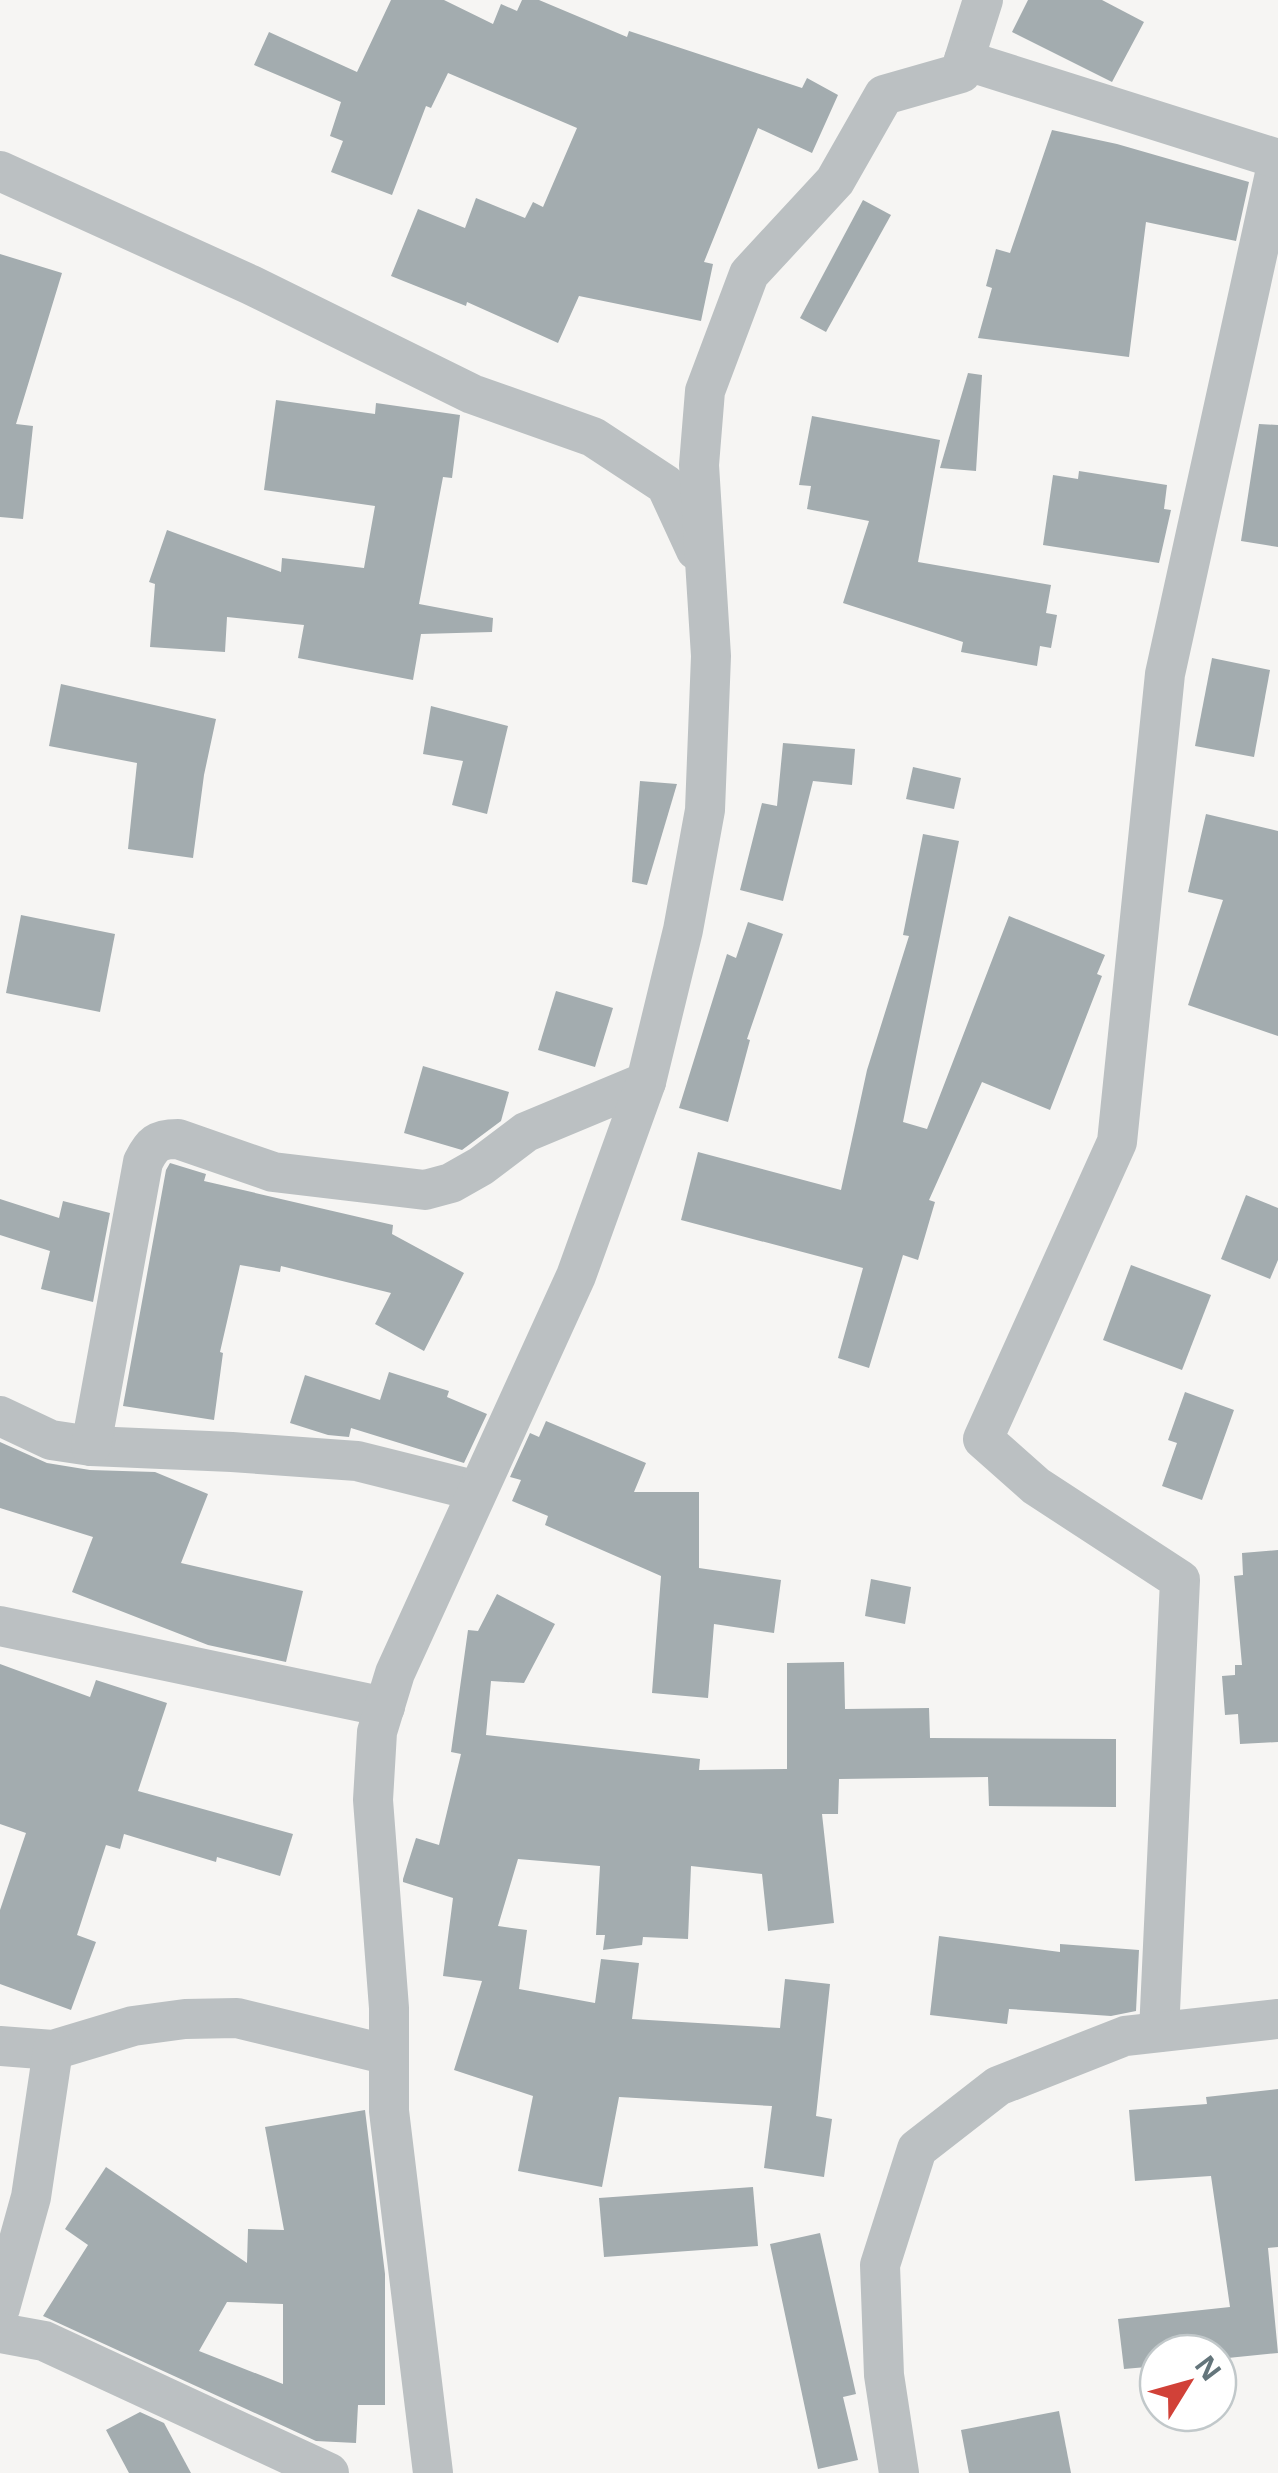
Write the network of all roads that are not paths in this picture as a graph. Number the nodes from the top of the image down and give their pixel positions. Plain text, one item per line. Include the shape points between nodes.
1 (983, 0) edge
2 (964, 60) junction
3 (1278, 160) edge
4 (0, 171) edge
5 (706, 572) junction
6 (646, 1082) junction
7 (0, 1416) edge
8 (92, 1446) junction
9 (476, 1491) junction
10 (0, 1626) edge
11 (385, 1707) junction
12 (1278, 2019) edge
13 (1159, 2032) junction
14 (0, 2046) edge
15 (53, 2050) junction
16 (389, 2055) junction
17 (0, 2308) edge
18 (0, 2332) edge
19 (329, 2473) edge
20 (434, 2473) edge
21 (899, 2473) edge

1 - 2 street
2 - 3 street
2 - 5 street via 961,74 884,96 835,181 750,274 705,392 699,466
3 - 13 street via 1165,674 1117,1142 983,1439 1036,1486 1180,1580
4 - 5 street via 472,394 593,438 666,485
5 - 6 street via 711,656 705,810
6 - 8 street via 526,1132 481,1166 425,1190 273,1172 161,1139 143,1162
6 - 9 street via 576,1276
7 - 8 street via 51,1440
8 - 9 street via 357,1461
9 - 11 street
10 - 11 street
11 - 16 street via 373,1800
12 - 13 street
13 - 21 street via 1125,2036 998,2086 917,2149 880,2265 884,2376
14 - 15 street
15 - 16 street via 133,2026 237,2018
15 - 17 street via 31,2196
16 - 20 street via 389,2111
18 - 19 street via 44,2341

